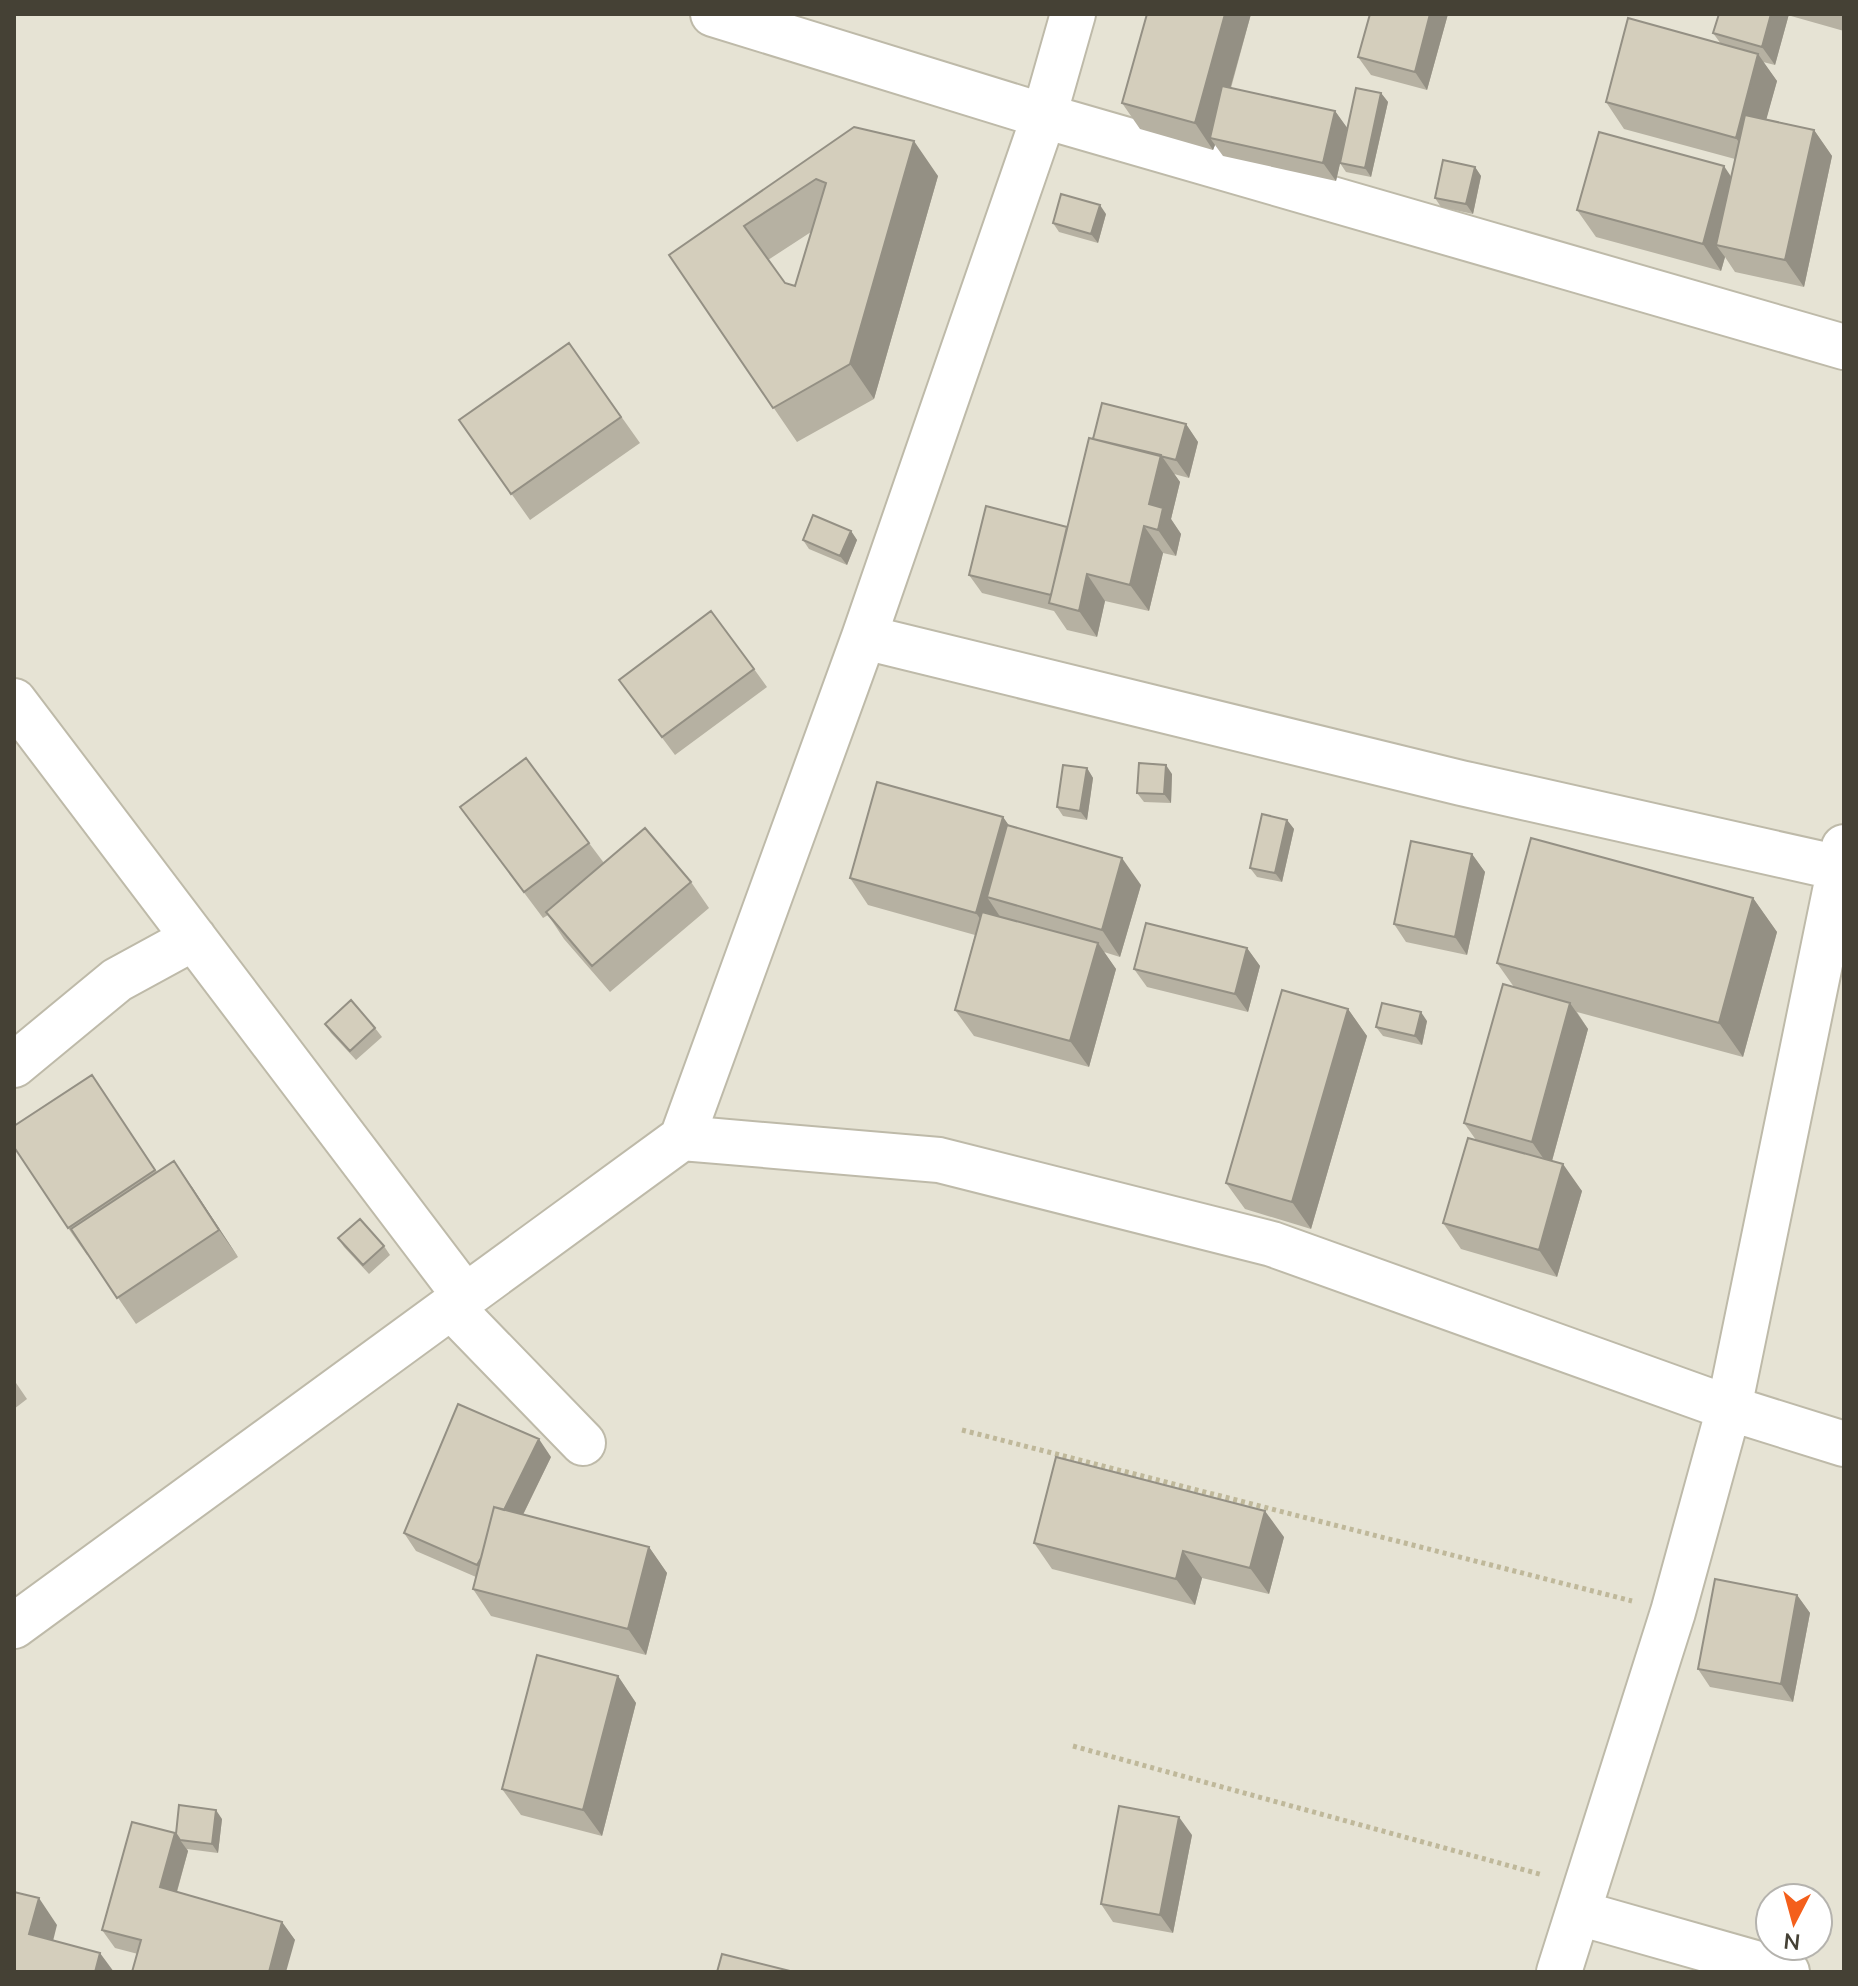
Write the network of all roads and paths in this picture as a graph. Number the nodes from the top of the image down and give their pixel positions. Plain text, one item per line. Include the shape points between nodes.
1 (713, 14) edge
2 (1073, 14) edge
3 (1044, 116) junction
4 (1844, 347) edge
5 (864, 637) junction
6 (14, 701) edge
7 (1842, 861) edge
8 (194, 938) junction
9 (14, 1065) edge
10 (682, 1138) junction
11 (465, 1296) junction
12 (1729, 1408) junction
13 (962, 1430) dead end
14 (583, 1443) dead end
15 (1844, 1444) edge
16 (1673, 1612) junction
17 (14, 1626) edge
18 (1073, 1746) dead end
19 (1583, 1900) junction
20 (1559, 1972) edge
21 (1787, 1972) edge

1 - 3 street
2 - 3 street
3 - 4 street
3 - 5 street
5 - 7 street via 1445,780
5 - 10 street
6 - 8 street
7 - 12 street
8 - 9 street via 117,980
8 - 11 street
10 - 11 street
10 - 12 street via 939,1160 1272,1244
11 - 14 street via 453,1309
11 - 17 street
12 - 15 street
12 - 16 street
13 - 16 path
16 - 19 street
18 - 19 path
19 - 20 street
19 - 21 street

